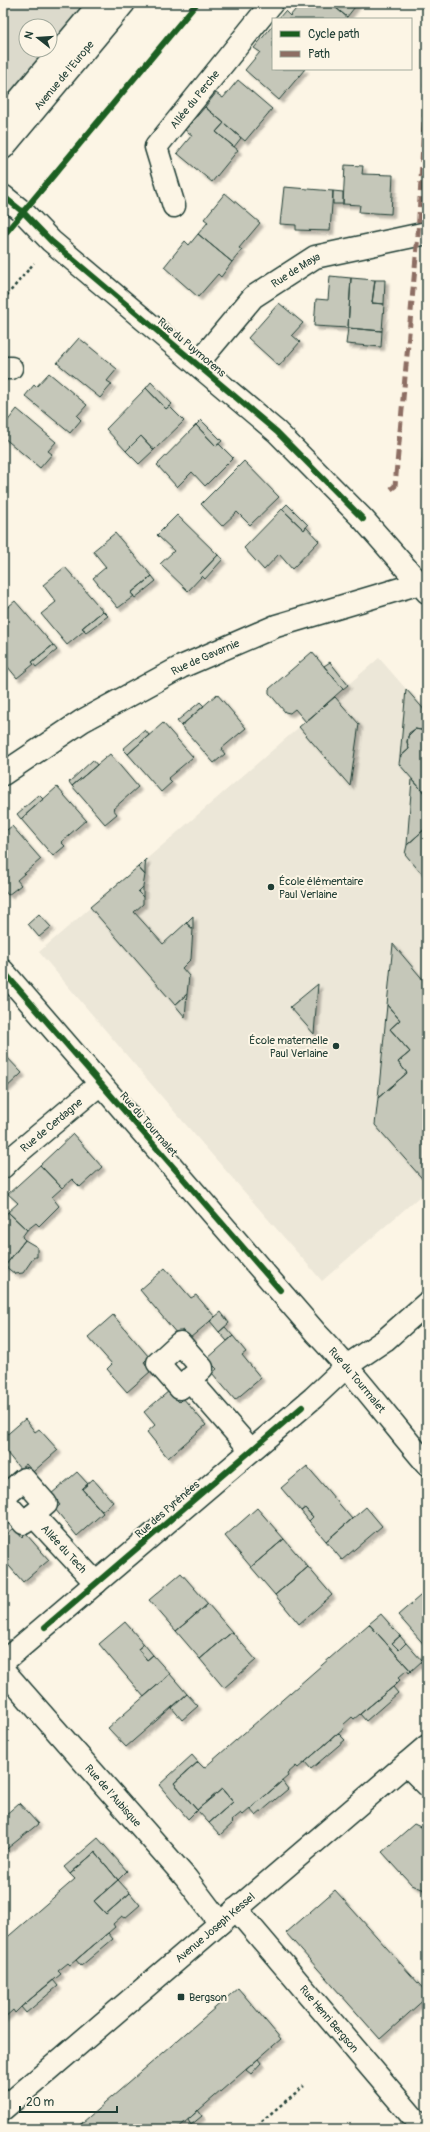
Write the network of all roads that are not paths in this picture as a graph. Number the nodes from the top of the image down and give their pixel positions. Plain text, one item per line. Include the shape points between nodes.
1 (100, 3) edge
2 (124, 3) edge
3 (272, 3) edge
4 (3, 119) edge
5 (3, 148) edge
6 (3, 196) edge
7 (174, 206) dead end
8 (427, 233) edge
9 (197, 364) junction
10 (425, 586) edge
11 (3, 774) edge
12 (3, 971) edge
13 (100, 1084) junction
14 (3, 1167) edge
15 (427, 1303) edge
16 (348, 1365) junction
17 (189, 1379) dead end
18 (251, 1450) junction
19 (427, 1464) edge
20 (3, 1499) edge
21 (33, 1515) junction
22 (96, 1583) junction
23 (3, 1662) edge
24 (3, 1670) edge
25 (427, 1746) edge
26 (406, 1764) junction
27 (427, 1785) edge
28 (228, 1916) junction
29 (3, 2109) edge
30 (423, 2129) edge

1 - 4 street
2 - 5 street, Avenue de l'Europe
3 - 7 street, Allée du Perche via 156,147
6 - 9 street, Rue du Puymorens
8 - 9 street, Rue de Maya via 315,257 254,297
9 - 10 street, Rue du Puymorens via 277,432
10 - 11 street, Rue de Gavarnie via 276,626 181,667 82,721
12 - 13 street, Rue du Tourmalet
13 - 14 street, Rue de Cerdagne
13 - 16 street, Rue du Tourmalet via 312,1329
15 - 16 street, Rue des Pyrénées via 385,1340
16 - 18 street, Rue des Pyrénées
16 - 19 street, Rue du Tourmalet via 376,1404
17 - 18 street
18 - 22 street, Rue des Pyrénées
20 - 21 street, Allée du Tech via 24,1523
20 - 21 street, Allée du Tech via 24,1479 46,1504
21 - 22 street, Allée du Tech
22 - 23 street, Rue des Pyrénées
24 - 28 street, Rue de l'Aubisque via 186,1878
25 - 26 street, Avenue Joseph Kessel
26 - 27 street
26 - 28 street, Avenue Joseph Kessel
28 - 29 street, Avenue Joseph Kessel
28 - 30 street, Rue Henri Bergson

